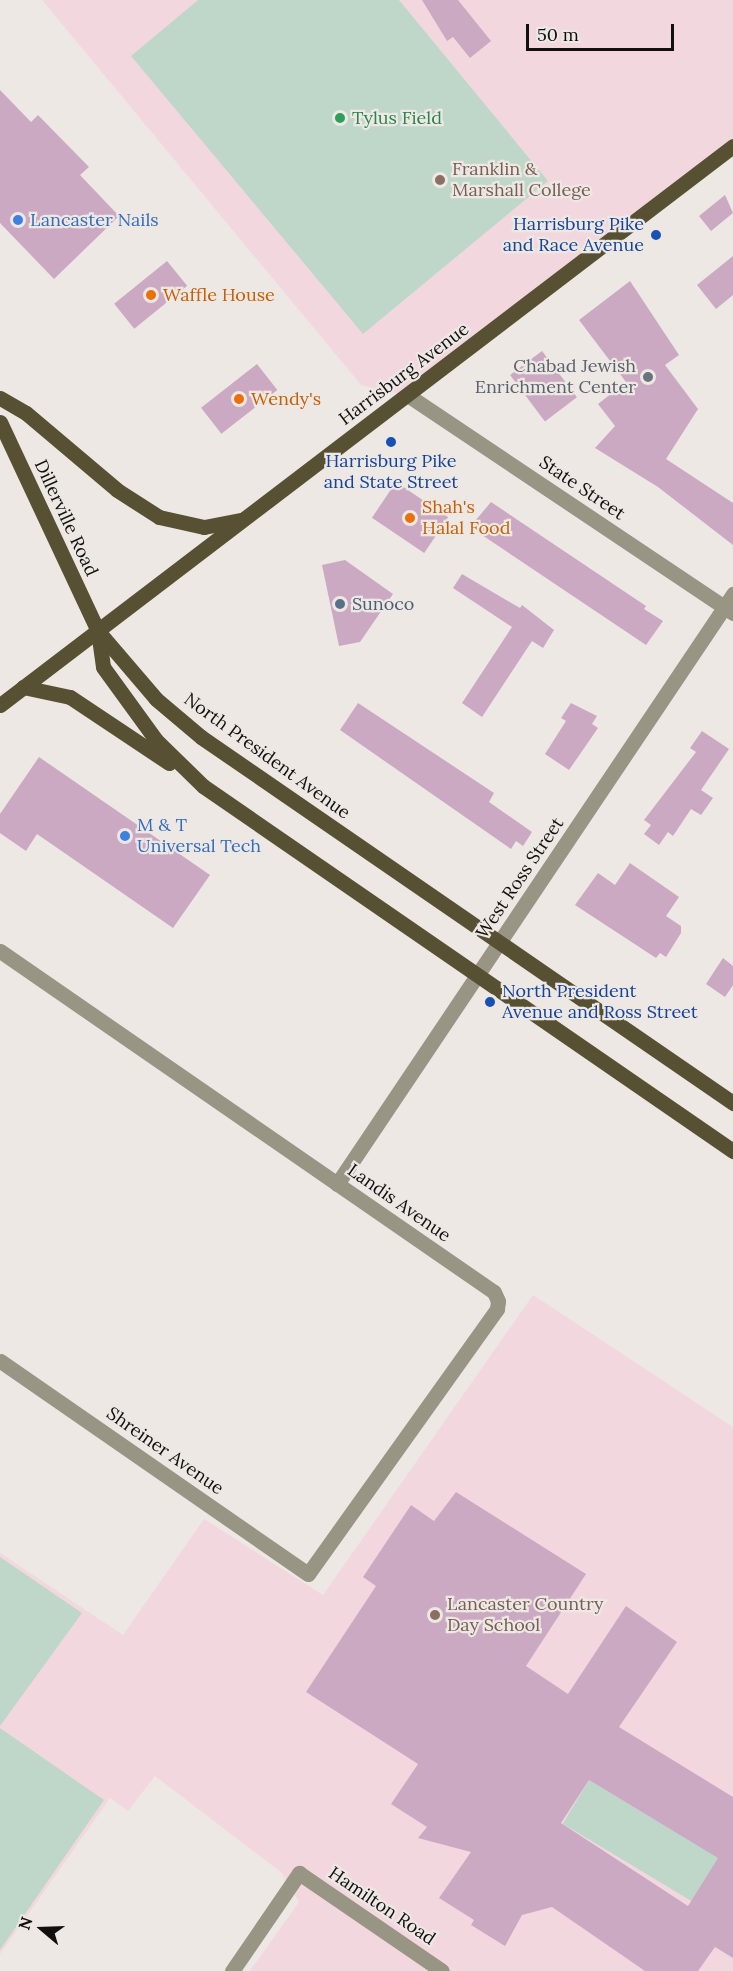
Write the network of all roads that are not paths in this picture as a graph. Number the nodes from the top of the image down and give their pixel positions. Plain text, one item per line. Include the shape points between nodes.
1 (733, 146) edge
2 (409, 396) junction
3 (0, 398) edge
4 (0, 422) edge
5 (246, 519) junction
6 (730, 605) edge
7 (98, 631) junction
8 (23, 687) junction
9 (0, 705) edge
10 (203, 786) junction
11 (500, 942) junction
12 (0, 951) edge
13 (477, 975) junction
14 (733, 1103) edge
15 (733, 1151) edge
16 (337, 1184) junction
17 (0, 1361) edge
18 (308, 1574) joint
19 (232, 1971) edge
20 (442, 1971) edge

1 - 2 main road, Harrisburg Avenue
2 - 5 main road, Harrisburg Avenue
2 - 6 street, State Street
3 - 5 main road via 26,413 117,490 159,517 204,527
4 - 7 main road, Dillerville Road
5 - 7 main road, Harrisburg Avenue
6 - 11 street, West Ross Street
7 - 8 main road, Harrisburg Avenue
7 - 10 main road via 103,668 123,700
7 - 11 main road, North President Avenue via 156,699 193,731
8 - 9 main road, Harrisburg Avenue
8 - 10 main road via 70,697
10 - 13 main road
11 - 13 street, West Ross Street
11 - 14 main road, North President Avenue
12 - 16 street, Landis Avenue
13 - 15 main road
13 - 16 street, West Ross Street
16 - 18 street, Landis Avenue via 494,1292 498,1301 497,1309
17 - 18 street, Shreiner Avenue
19 - 20 street, Hamilton Road via 299,1873

